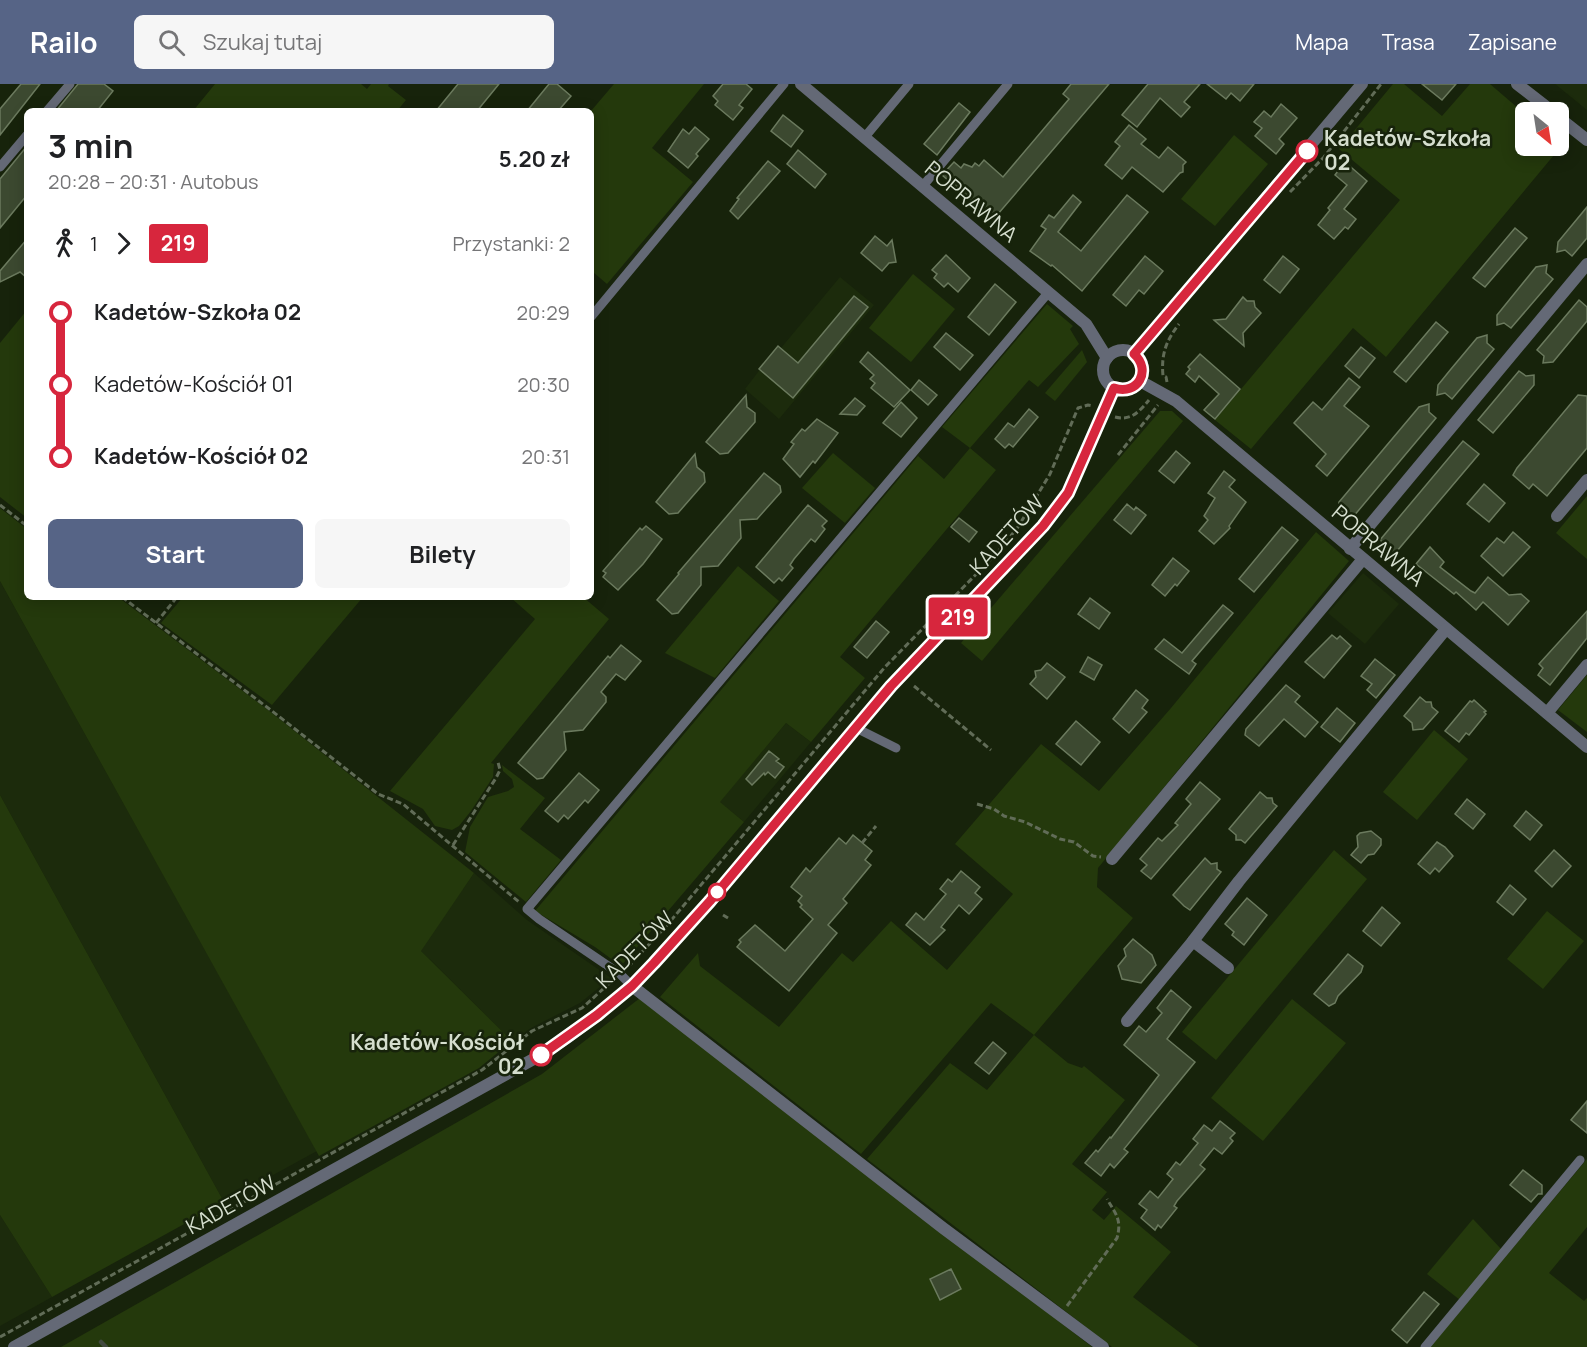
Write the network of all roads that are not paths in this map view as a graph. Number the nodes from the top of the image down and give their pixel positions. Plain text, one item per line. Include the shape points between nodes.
1 (70, 84) edge
2 (784, 84) edge
3 (801, 84) edge
4 (909, 84) edge
5 (1008, 84) edge
6 (1362, 84) edge
7 (1517, 84) edge
8 (1540, 102) edge
9 (50, 108) edge
10 (1569, 126) edge
11 (864, 138) junction
12 (24, 139) edge
13 (1587, 140) edge
14 (0, 167) edge
15 (922, 187) junction
16 (1587, 264) edge
17 (1048, 293) junction
18 (594, 313) edge
19 (1134, 354) junction
20 (1107, 358) junction
21 (1140, 381) junction
22 (1114, 388) junction
23 (1587, 480) edge
24 (1557, 516) dead end
25 (1350, 549) junction
26 (1363, 559) junction
27 (1446, 629) junction
28 (1587, 665) edge
29 (1547, 713) junction
30 (856, 728) junction
31 (1587, 747) edge
32 (896, 748) dead end
33 (1112, 859) road end
34 (1193, 940) junction
35 (1228, 968) dead end
36 (632, 986) junction
37 (1127, 1021) dead end
38 (1580, 1160) dead end
39 (14, 1347) edge
40 (1103, 1347) edge
41 (1425, 1347) edge

1 - 9 lane
2 - 18 lane
3 - 11 street, POPRAWNA
4 - 11 lane
5 - 15 lane
6 - 19 street
7 - 8 street
10 - 13 street
11 - 15 street, POPRAWNA
12 - 14 lane
15 - 17 street, POPRAWNA
16 - 25 street
17 - 20 street, POPRAWNA via 1086,324
17 - 36 lane via 527,909
19 - 20 street via 1120,350
19 - 21 street via 1143,369
20 - 22 street via 1102,371
21 - 22 street via 1131,389
21 - 25 street, POPRAWNA via 1152,395 1176,401
22 - 30 street, KADETÓW via 1058,508
23 - 24 street
25 - 26 street, POPRAWNA
26 - 27 street, POPRAWNA
26 - 33 street
27 - 29 street, POPRAWNA
27 - 34 street
28 - 29 street
29 - 31 street, POPRAWNA
30 - 32 lane
30 - 36 street, KADETÓW via 710,901
34 - 35 street
34 - 37 street
36 - 39 street, KADETÓW via 539,1056
36 - 40 street
38 - 41 lane

